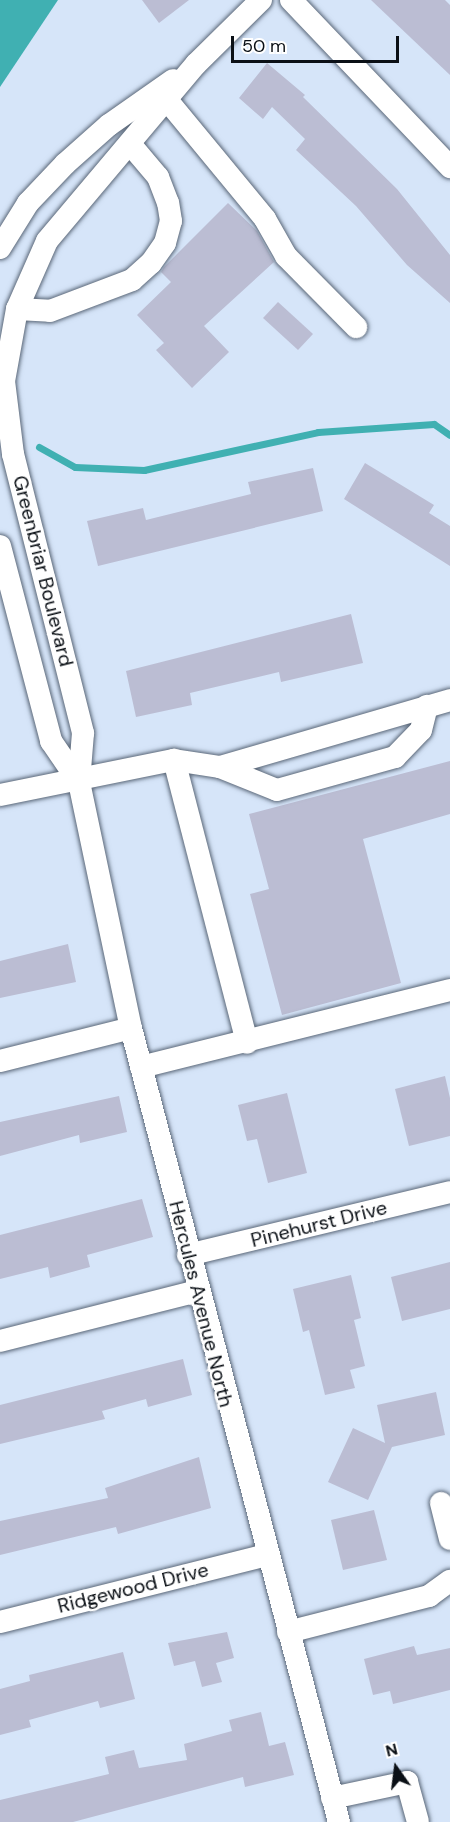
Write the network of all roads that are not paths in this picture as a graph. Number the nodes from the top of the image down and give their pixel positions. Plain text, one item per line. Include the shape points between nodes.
1 (261, 0) edge
2 (291, 0) edge
3 (196, 64) junction
4 (167, 100) junction
5 (130, 144) junction
6 (450, 167) edge
7 (0, 248) edge
8 (17, 309) junction
9 (356, 327) dead end
10 (0, 546) edge
11 (450, 700) edge
12 (427, 706) junction
13 (174, 760) junction
14 (220, 767) junction
15 (79, 782) junction
16 (0, 795) edge
17 (450, 990) edge
18 (131, 1028) junction
19 (247, 1043) junction
20 (0, 1061) edge
21 (141, 1067) junction
22 (450, 1192) edge
23 (189, 1255) junction
24 (197, 1291) junction
25 (0, 1341) edge
26 (441, 1503) dead end
27 (450, 1539) edge
28 (267, 1555) junction
29 (450, 1581) edge
30 (0, 1622) edge
31 (288, 1632) junction
32 (332, 1815) edge
33 (418, 1822) edge

1 - 3 street, Greenbriar Boulevard
2 - 6 street
3 - 4 street, Greenbriar Boulevard
3 - 7 street, Greenbriar Boulevard via 109,125 65,164 28,203
4 - 5 street, Greenbriar Boulevard
4 - 9 street via 265,219 286,256
5 - 8 street, Greenbriar Boulevard via 70,209 47,241
5 - 8 street via 158,177 169,212 165,243 132,280 50,311
8 - 15 street, Greenbriar Boulevard via 4,381 7,415 83,733
10 - 15 street, Greenbriar Boulevard via 51,741
11 - 12 street
12 - 14 street
12 - 14 street via 421,730 395,757 277,790
13 - 14 street
13 - 15 street
13 - 19 street
15 - 16 street
15 - 18 street, Hercules Avenue North
17 - 19 street
18 - 20 street
18 - 21 street, Hercules Avenue North
19 - 21 street
21 - 23 street, Hercules Avenue North
22 - 23 street, Pinehurst Drive
23 - 24 street, Hercules Avenue North
24 - 25 street
24 - 28 street, Hercules Avenue North
26 - 27 street
28 - 30 street, Ridgewood Drive
28 - 31 street, Hercules Avenue North
29 - 31 street via 429,1596
31 - 32 street, Hercules Avenue North
32 - 33 street via 407,1782

